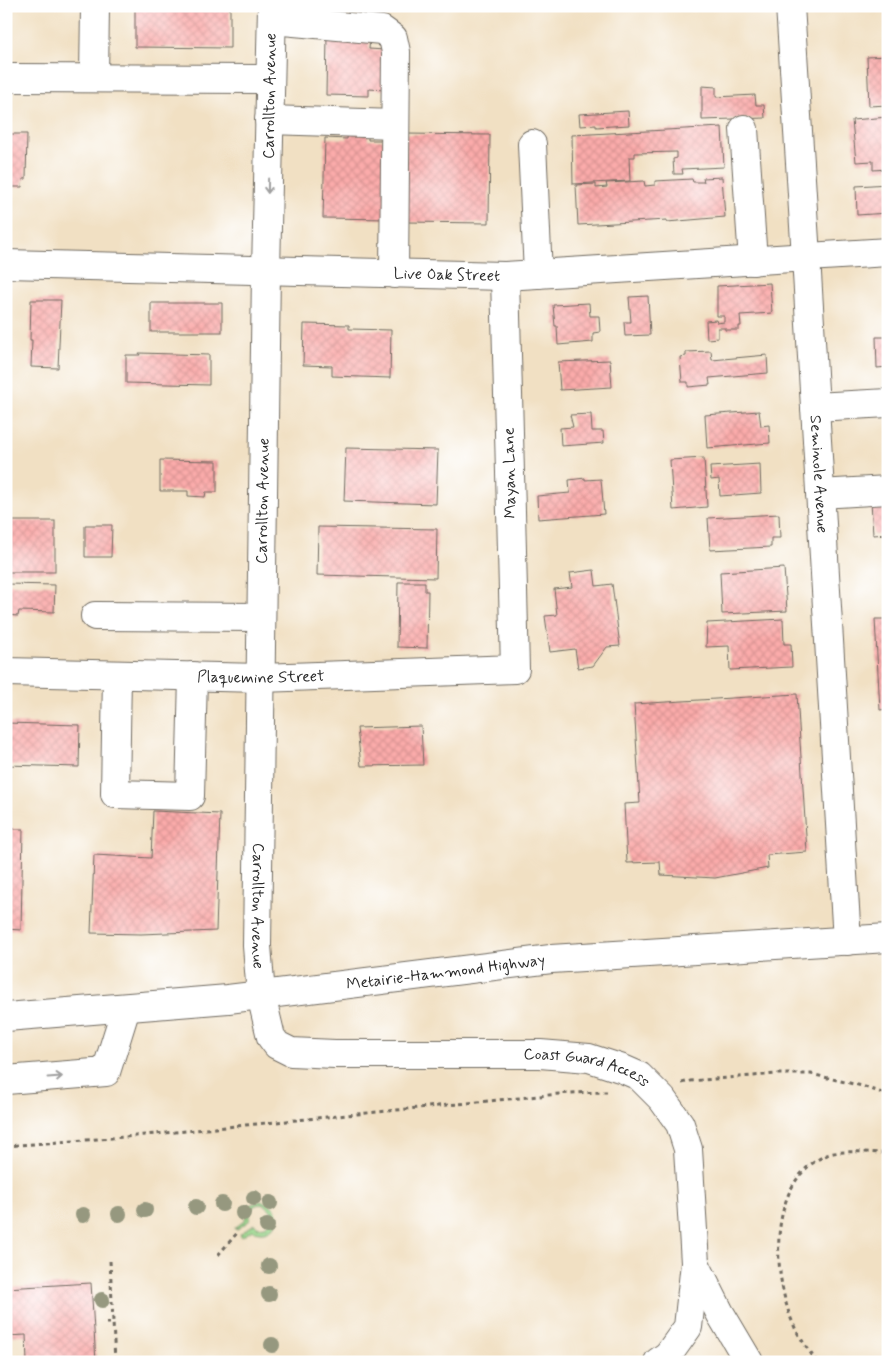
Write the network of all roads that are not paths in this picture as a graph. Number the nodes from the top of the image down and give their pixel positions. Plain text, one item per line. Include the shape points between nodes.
1 (95, 6) edge
2 (790, 6) edge
3 (272, 13) edge
4 (6, 78) edge
5 (94, 78) junction
6 (270, 79) junction
7 (270, 120) junction
8 (395, 124) junction
9 (744, 129) dead end
10 (532, 144) dead end
11 (888, 252) edge
12 (806, 257) junction
13 (753, 261) junction
14 (6, 264) edge
15 (266, 271) junction
16 (394, 274) junction
17 (538, 274) junction
18 (505, 276) junction
19 (888, 403) edge
20 (815, 407) junction
21 (888, 490) edge
22 (820, 494) junction
23 (95, 616) dead end
24 (261, 617) junction
25 (515, 669) joint
26 (6, 672) edge
27 (117, 674) junction
28 (193, 676) junction
29 (261, 678) junction
30 (888, 938) edge
31 (847, 941) junction
32 (261, 995) junction
33 (126, 1008) junction
34 (6, 1017) edge
35 (6, 1080) edge
36 (695, 1263) junction
37 (658, 1362) edge
38 (749, 1362) edge

1 - 5 street
2 - 12 street, Seminole Avenue
3 - 6 street, Carrollton Avenue
3 - 8 street via 382,30 393,38 396,52
4 - 5 street
5 - 6 street
6 - 7 street, Carrollton Avenue
7 - 8 street
7 -> 15 street, Carrollton Avenue
8 - 16 street
9 - 13 street
10 - 17 street
11 - 12 street, Live Oak Street
12 - 13 street, Live Oak Street
12 - 20 street, Seminole Avenue
13 - 17 street, Live Oak Street
14 - 15 street, Live Oak Street
15 - 16 street, Live Oak Street
15 - 24 street, Carrollton Avenue
16 - 18 street, Live Oak Street
17 - 18 street, Live Oak Street
18 - 25 street, Mayan Lane
19 - 20 street
20 - 22 street, Seminole Avenue
21 - 22 street
22 - 31 street, Seminole Avenue
23 - 24 street
24 - 29 street, Carrollton Avenue
25 - 29 street, Plaquemine Street
26 - 27 street, Plaquemine Street
27 - 28 street, Plaquemine Street
27 - 28 street via 115,794 190,796
28 - 29 street, Plaquemine Street
29 - 32 street, Carrollton Avenue via 257,946
30 - 31 street, Metairie-Hammond Highway
31 - 32 street, Metairie-Hammond Highway via 551,958
32 - 33 street, Metairie-Hammond Highway
32 - 36 street, Coast Guard Access via 271,1037 276,1045 291,1052 540,1054 589,1058 639,1076 662,1099 680,1124 688,1149
33 - 34 street, Metairie-Hammond Highway
35 -> 33 street via 106,1072
36 - 37 street, Coast Guard Access via 688,1327 668,1355
36 - 38 street

